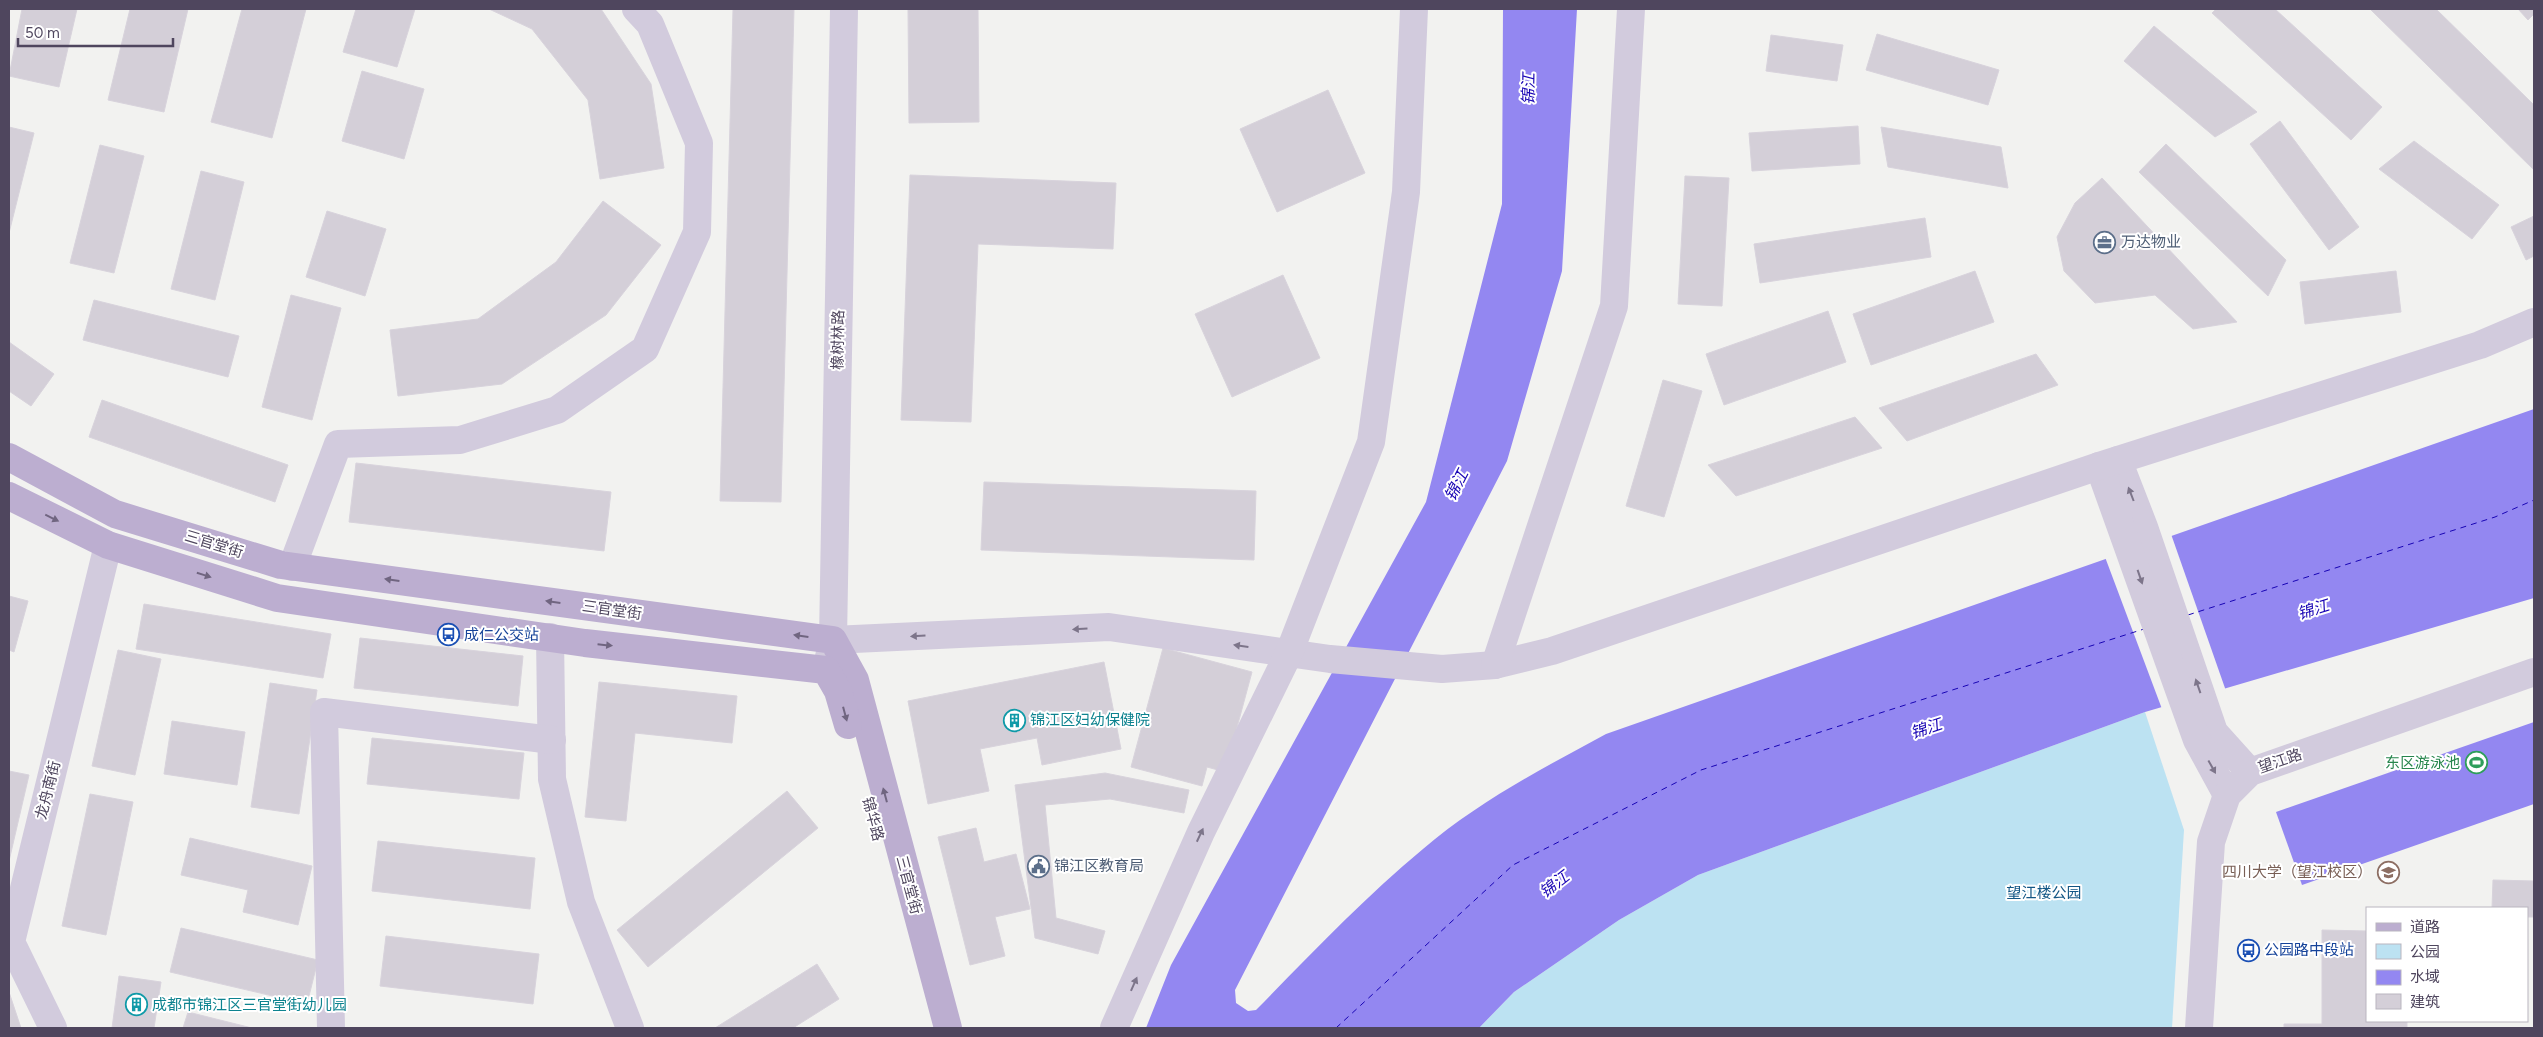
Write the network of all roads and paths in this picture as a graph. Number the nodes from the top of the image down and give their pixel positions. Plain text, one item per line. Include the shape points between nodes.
1 (636, 9) edge
2 (844, 9) edge
3 (1414, 9) edge
4 (1631, 9) edge
5 (2534, 322) edge
6 (9, 457) edge
7 (2109, 463) junction
8 (9, 496) edge
9 (108, 545) junction
10 (292, 567) junction
11 (550, 637) junction
12 (832, 640) junction
13 (1289, 653) junction
14 (1495, 665) junction
15 (826, 670) junction
16 (2534, 672) edge
17 (2206, 736) junction
18 (552, 740) junction
19 (2250, 772) junction
20 (2227, 795) junction
21 (10, 942) edge
22 (53, 1028) edge
23 (331, 1028) edge
24 (630, 1028) edge
25 (931, 1028) edge
26 (948, 1028) edge
27 (1114, 1028) edge
28 (2199, 1028) edge

1 - 10 street via 650,24 698,143 697,232 645,349 557,410 460,440 338,444
2 - 12 street, 橡树林路
3 - 13 street via 1406,192 1371,442
4 - 14 street via 1614,306
5 - 7 street via 2480,345
6 - 10 main road, 三官堂街 via 115,514
7 - 14 street via 1562,648
7 - 17 street
8 -> 9 main road
9 -> 11 main road via 277,598
9 - 21 street, 龙舟南街
12 -> 10 main road, 三官堂街
11 -> 15 main road
11 - 18 street
13 -> 12 street via 1109,627
12 - 15 street, 橡树林路
26 -> 12 main road, 三官堂街 via 855,680
13 - 14 street via 1442,669
27 -> 13 street via 1201,832
15 -> 25 main road, 锦华路 via 838,691
16 - 19 street, 望江路
17 - 19 street
17 -> 20 street
18 - 23 street via 324,712
18 - 24 street via 552,780 581,902
19 - 20 street, 望江路
20 - 28 street, 望江路 via 2211,842
21 - 22 street, 龙舟南街

